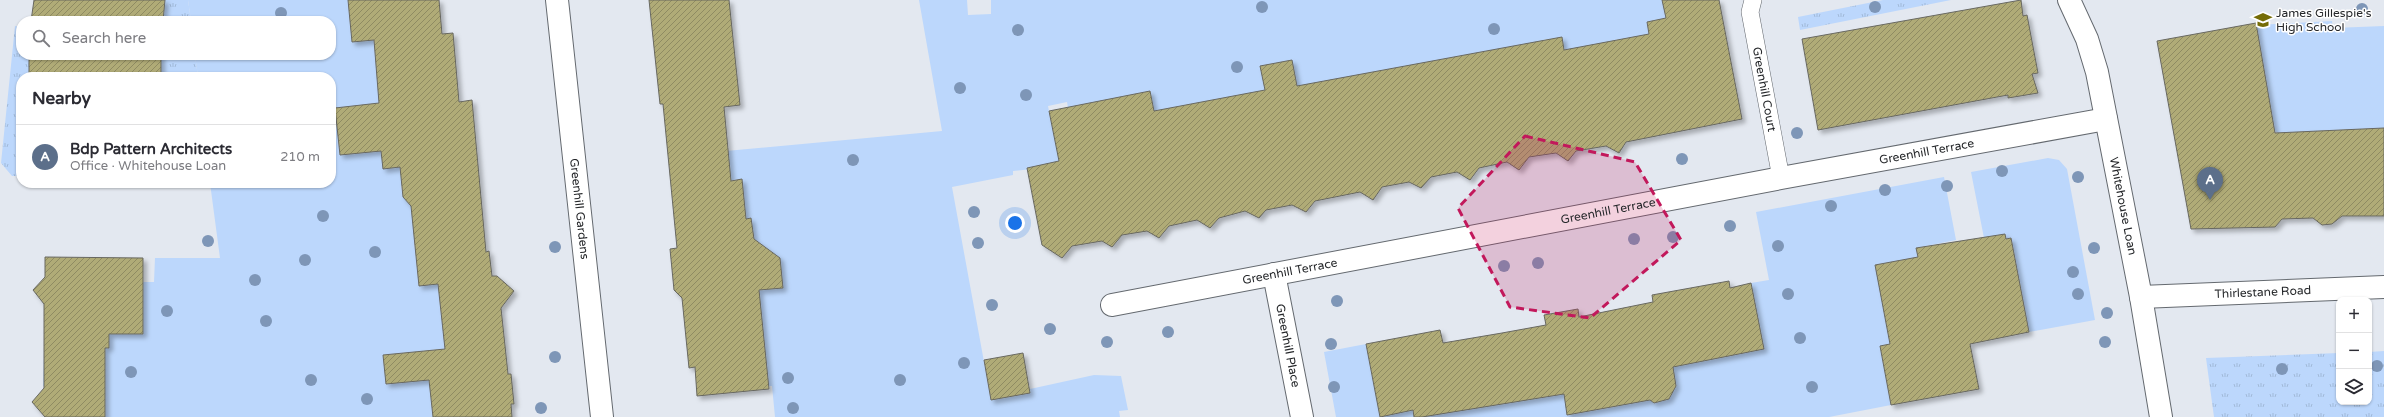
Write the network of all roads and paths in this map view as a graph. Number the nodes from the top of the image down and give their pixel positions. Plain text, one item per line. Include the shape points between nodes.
1 (557, 0) edge
2 (1753, 0) edge
3 (2070, 0) edge
4 (2106, 120) junction
5 (1781, 178) junction
6 (1274, 274) junction
7 (2384, 287) edge
8 (2141, 297) junction
9 (1112, 305) dead end
10 (602, 417) edge
11 (1302, 417) edge
12 (2161, 417) edge

1 - 10 street, Greenhill Gardens
2 - 5 lane, Greenhill Court via 1750,12 1752,28
3 - 4 street, Whitehouse Loan via 2087,39 2097,72
4 - 5 street, Greenhill Terrace
4 - 8 street, Whitehouse Loan
5 - 6 street, Greenhill Terrace
6 - 9 street, Greenhill Terrace
6 - 11 street, Greenhill Place
7 - 8 street, Thirlestane Road
8 - 12 street, Whitehouse Loan

